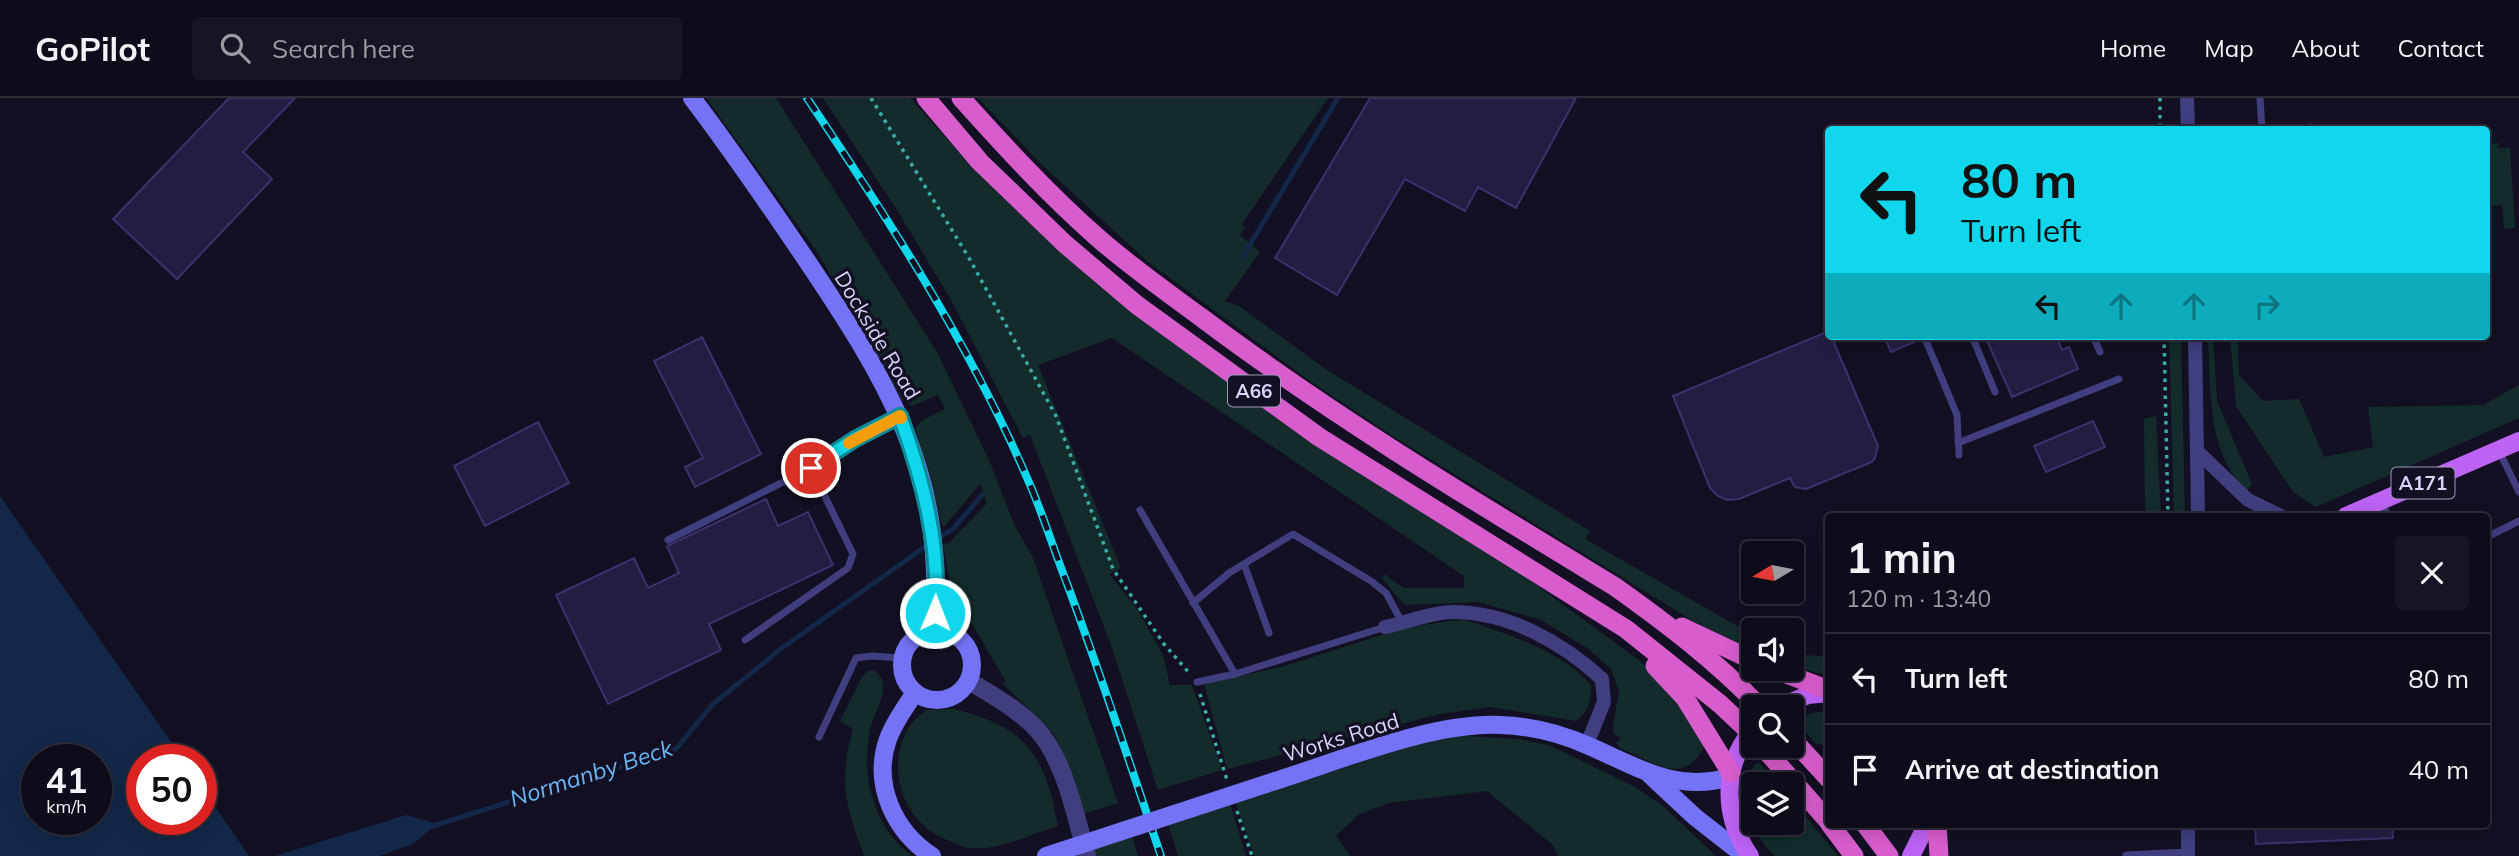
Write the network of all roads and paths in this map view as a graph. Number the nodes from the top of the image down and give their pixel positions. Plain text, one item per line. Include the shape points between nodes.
1 (692, 98) edge
2 (871, 98) edge
3 (926, 98) edge
4 (961, 98) edge
5 (2160, 98) edge
6 (2187, 98) edge
7 (2260, 98) edge
8 (2160, 126) edge
9 (2188, 126) edge
10 (2262, 126) edge
11 (1926, 340) edge
12 (1974, 340) edge
13 (2094, 340) edge
14 (2164, 340) edge
15 (2195, 340) edge
16 (2100, 352) dead end
17 (2119, 379) dead end
18 (1995, 392) dead end
19 (900, 416) junction
20 (2519, 441) edge
21 (1958, 443) junction
22 (2499, 450) junction
23 (2198, 452) junction
24 (1959, 455) dead end
25 (811, 468) junction
26 (2519, 492) edge
27 (2384, 509) edge
28 (1140, 510) dead end
29 (2168, 513) edge
30 (2198, 513) edge
31 (2275, 513) edge
32 (2362, 513) edge
33 (2519, 521) edge
34 (2490, 536) edge
35 (668, 540) dead end
36 (1244, 564) junction
37 (1193, 603) junction
38 (1653, 613) junction
39 (1403, 624) junction
40 (1385, 627) joint
41 (933, 629) junction
42 (1626, 629) junction
43 (1269, 633) dead end
44 (745, 640) dead end
45 (1741, 655) edge
46 (901, 658) junction
47 (1235, 674) junction
48 (969, 681) junction
49 (1802, 681) edge
50 (1197, 682) junction
51 (1825, 690) edge
52 (915, 693) junction
53 (1825, 693) edge
54 (1748, 695) edge
55 (1804, 697) edge
56 (1741, 723) edge
57 (819, 737) dead end
58 (1587, 744) junction
59 (1741, 748) edge
60 (1804, 752) edge
61 (1775, 758) edge
62 (1650, 775) junction
63 (1731, 775) junction
64 (1825, 775) edge
65 (1231, 791) dead end
66 (1235, 804) dead end
67 (1825, 817) edge
68 (1834, 828) edge
69 (1869, 828) edge
70 (1925, 828) edge
71 (1937, 828) edge
72 (2188, 828) edge
73 (2188, 854) edge
74 (2126, 855) edge
75 (932, 856) edge
76 (1046, 856) edge
77 (1087, 856) edge
78 (1252, 856) edge
79 (1747, 856) edge
80 (1854, 856) edge
81 (1889, 856) edge
82 (1911, 856) edge
83 (1939, 856) edge

1 - 19 main road, Dockside Road via 833,300
2 - 50 path via 969,258 1056,416 1113,569 1164,644
3 - 42 highway, A66 via 980,162 1137,305 1319,437
4 - 38 highway, A66 via 1097,237 1209,323 1348,422
5 - 8 path
6 - 9 street
7 - 10 lane
11 - 21 lane via 1956,415
12 - 18 lane
13 - 16 lane
14 - 29 path
15 - 23 street
17 - 21 lane
19 - 25 lane
19 - 41 main road, Dockside Road via 926,502 934,556
20 - 22 main road, A171
21 - 24 lane
22 - 26 lane
22 - 27 main road, A171
23 - 30 street
23 - 31 street via 2248,500
25 - 35 lane
25 - 44 lane via 853,554 852,561
27 - 32 main road, A171
28 - 37 lane
33 - 34 lane
36 - 37 lane
36 - 39 lane via 1293,534 1386,593
36 - 43 lane
37 - 47 lane
38 - 45 highway, A66
38 - 54 highway, A66
39 - 40 street
39 - 58 street via 1452,612 1492,618 1530,630 1579,658 1602,679 1604,702
40 - 47 lane
41 - 46 main road via 915,636
41 - 48 main road via 962,638 973,664
42 - 56 highway, A66
42 - 63 highway, A66 via 1685,698
46 - 52 main road via 905,680
46 - 57 lane via 856,658
47 - 50 lane
48 - 52 main road via 951,698 936,701
48 - 77 street via 1022,717 1047,742 1065,779
49 - 51 highway
50 - 65 path
52 - 75 main road via 888,739 882,768 886,797 896,820
53 - 55 main road
58 - 62 main road, Works Road
58 - 76 main road, Works Road, bridge via 1544,730 1501,724 1408,739
59 - 63 main road
60 - 64 highway
61 - 67 highway, A66
62 - 63 main road, Works Road via 1696,783
62 - 79 main road, Works Road
63 - 79 main road via 1730,810
66 - 78 path
68 - 80 highway, A66
69 - 81 highway
70 - 82 main road
71 - 83 highway
72 - 73 street
73 - 74 lane

